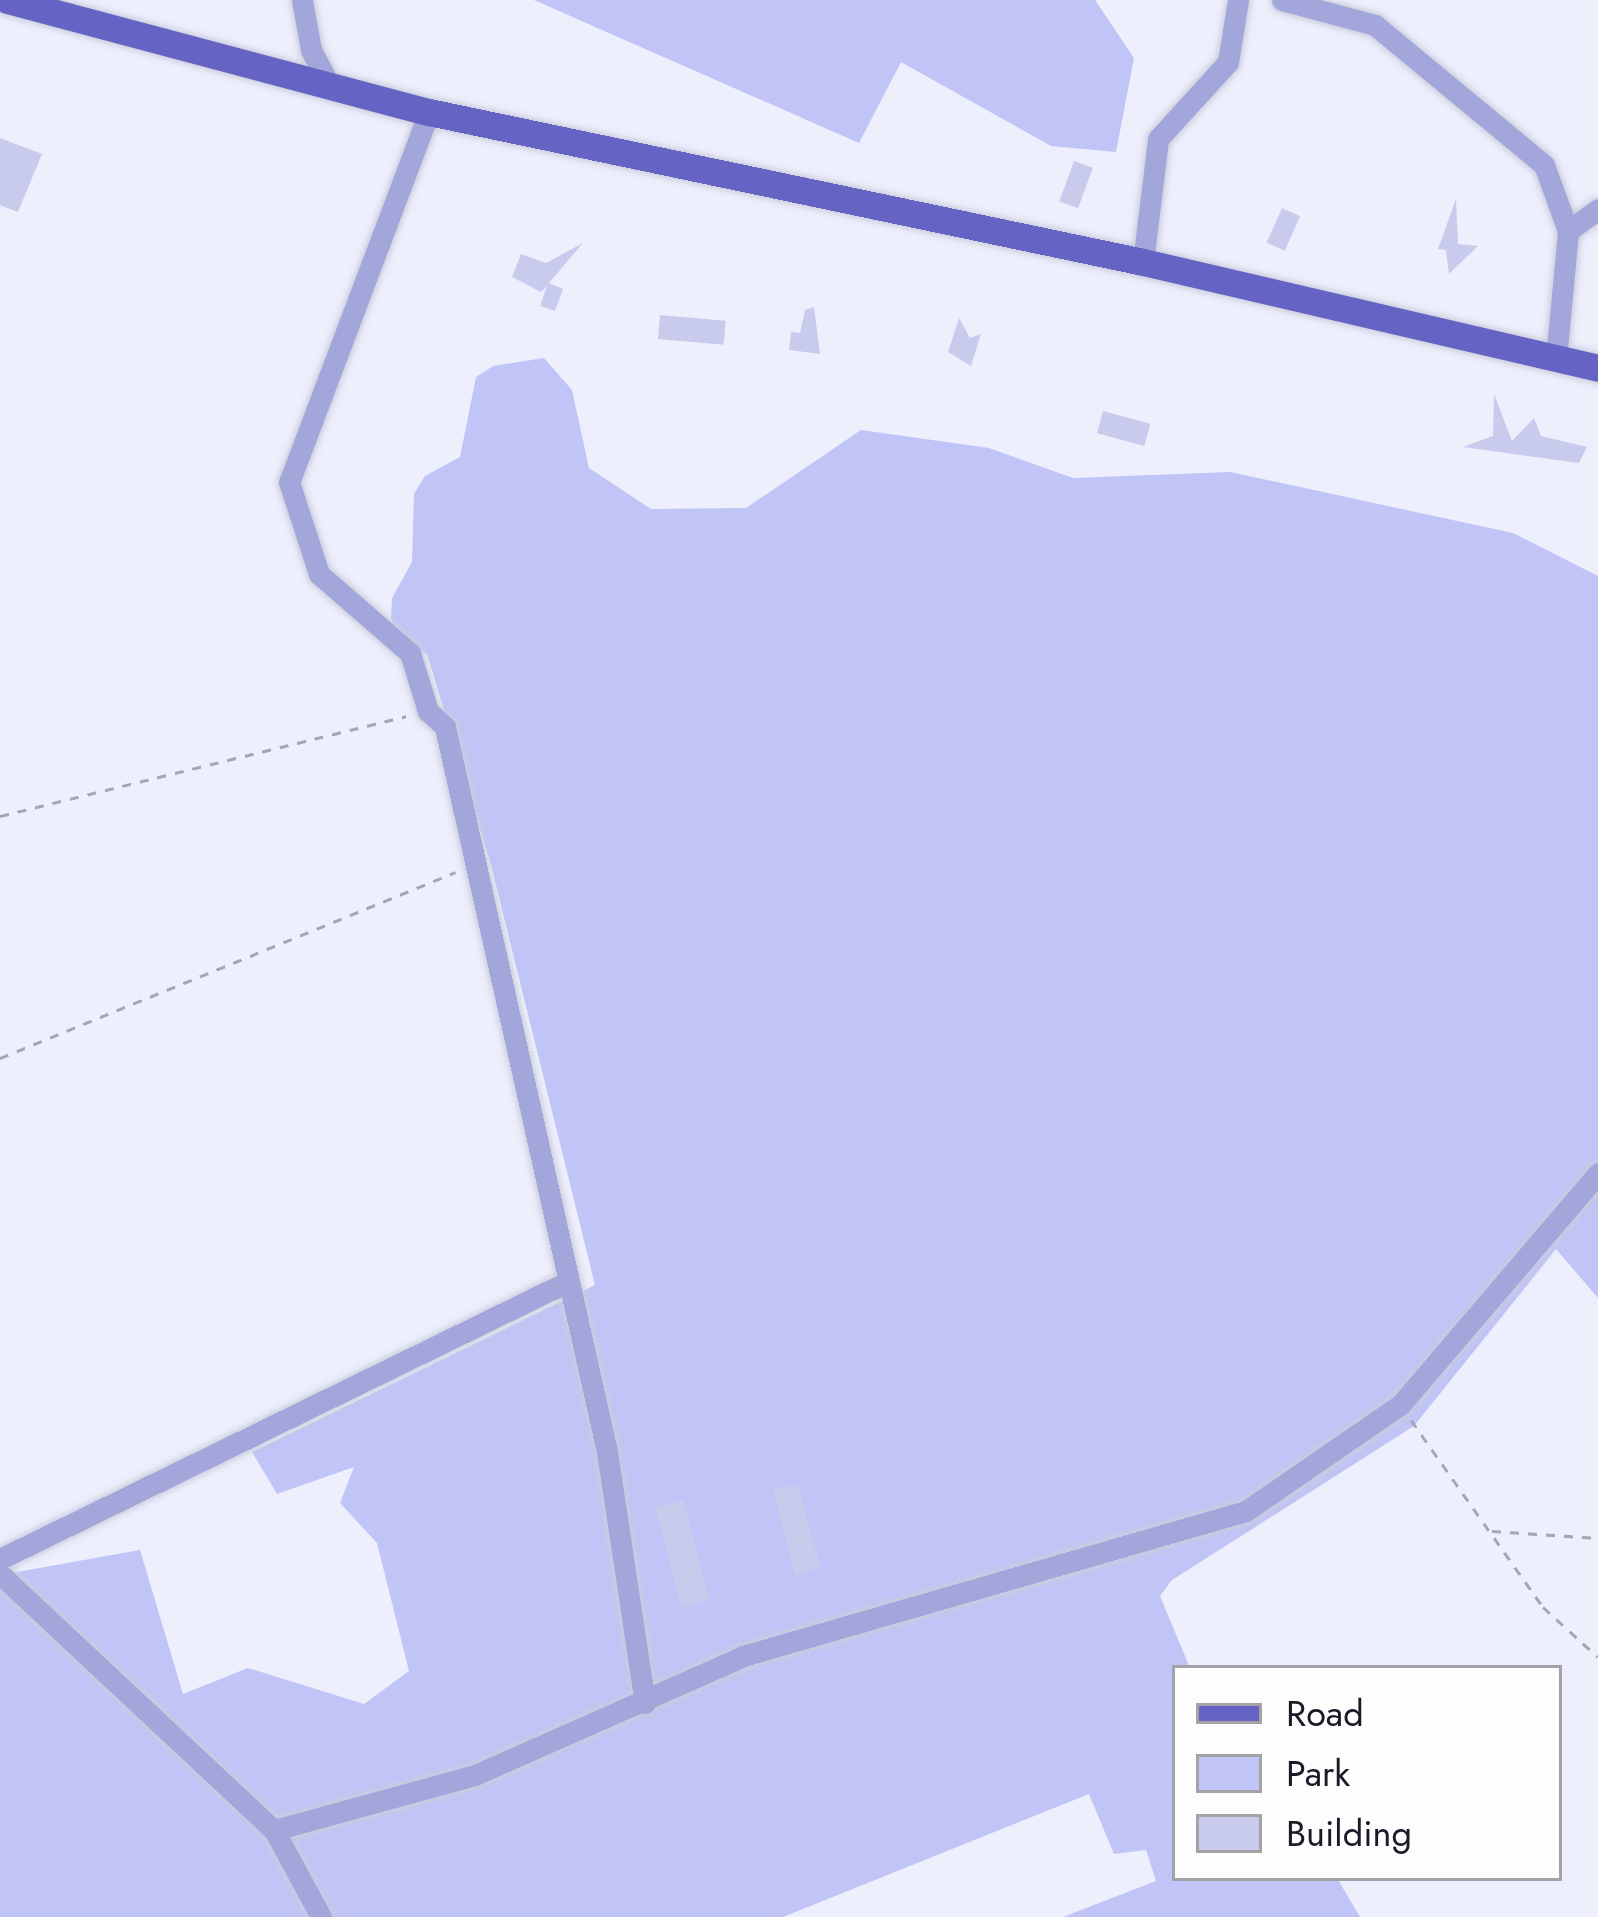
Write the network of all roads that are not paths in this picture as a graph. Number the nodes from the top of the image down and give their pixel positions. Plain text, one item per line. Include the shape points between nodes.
1 (7, 0) edge
2 (302, 0) edge
3 (1238, 0) edge
4 (1282, 0) edge
5 (330, 85) junction
6 (429, 112) junction
7 (1598, 209) edge
8 (1568, 231) junction
9 (1143, 262) junction
10 (1556, 358) junction
11 (1598, 368) edge
12 (1598, 1173) edge
13 (569, 1281) junction
14 (0, 1559) edge
15 (0, 1574) edge
16 (645, 1703) junction
17 (274, 1830) junction
18 (321, 1917) edge

1 - 5 main road
2 - 5 street via 311,50
3 - 9 street via 1228,62 1158,139
4 - 8 street via 1375,25 1544,165
5 - 6 main road
6 - 9 main road
6 - 13 street via 289,482 319,574 410,653 428,710 445,727
7 - 8 street
8 - 10 street
9 - 10 main road
10 - 11 main road
12 - 16 street via 1401,1404 1246,1511 743,1657
13 - 14 street
13 - 16 street via 607,1453
15 - 17 street
16 - 17 street via 475,1775
17 - 18 street

